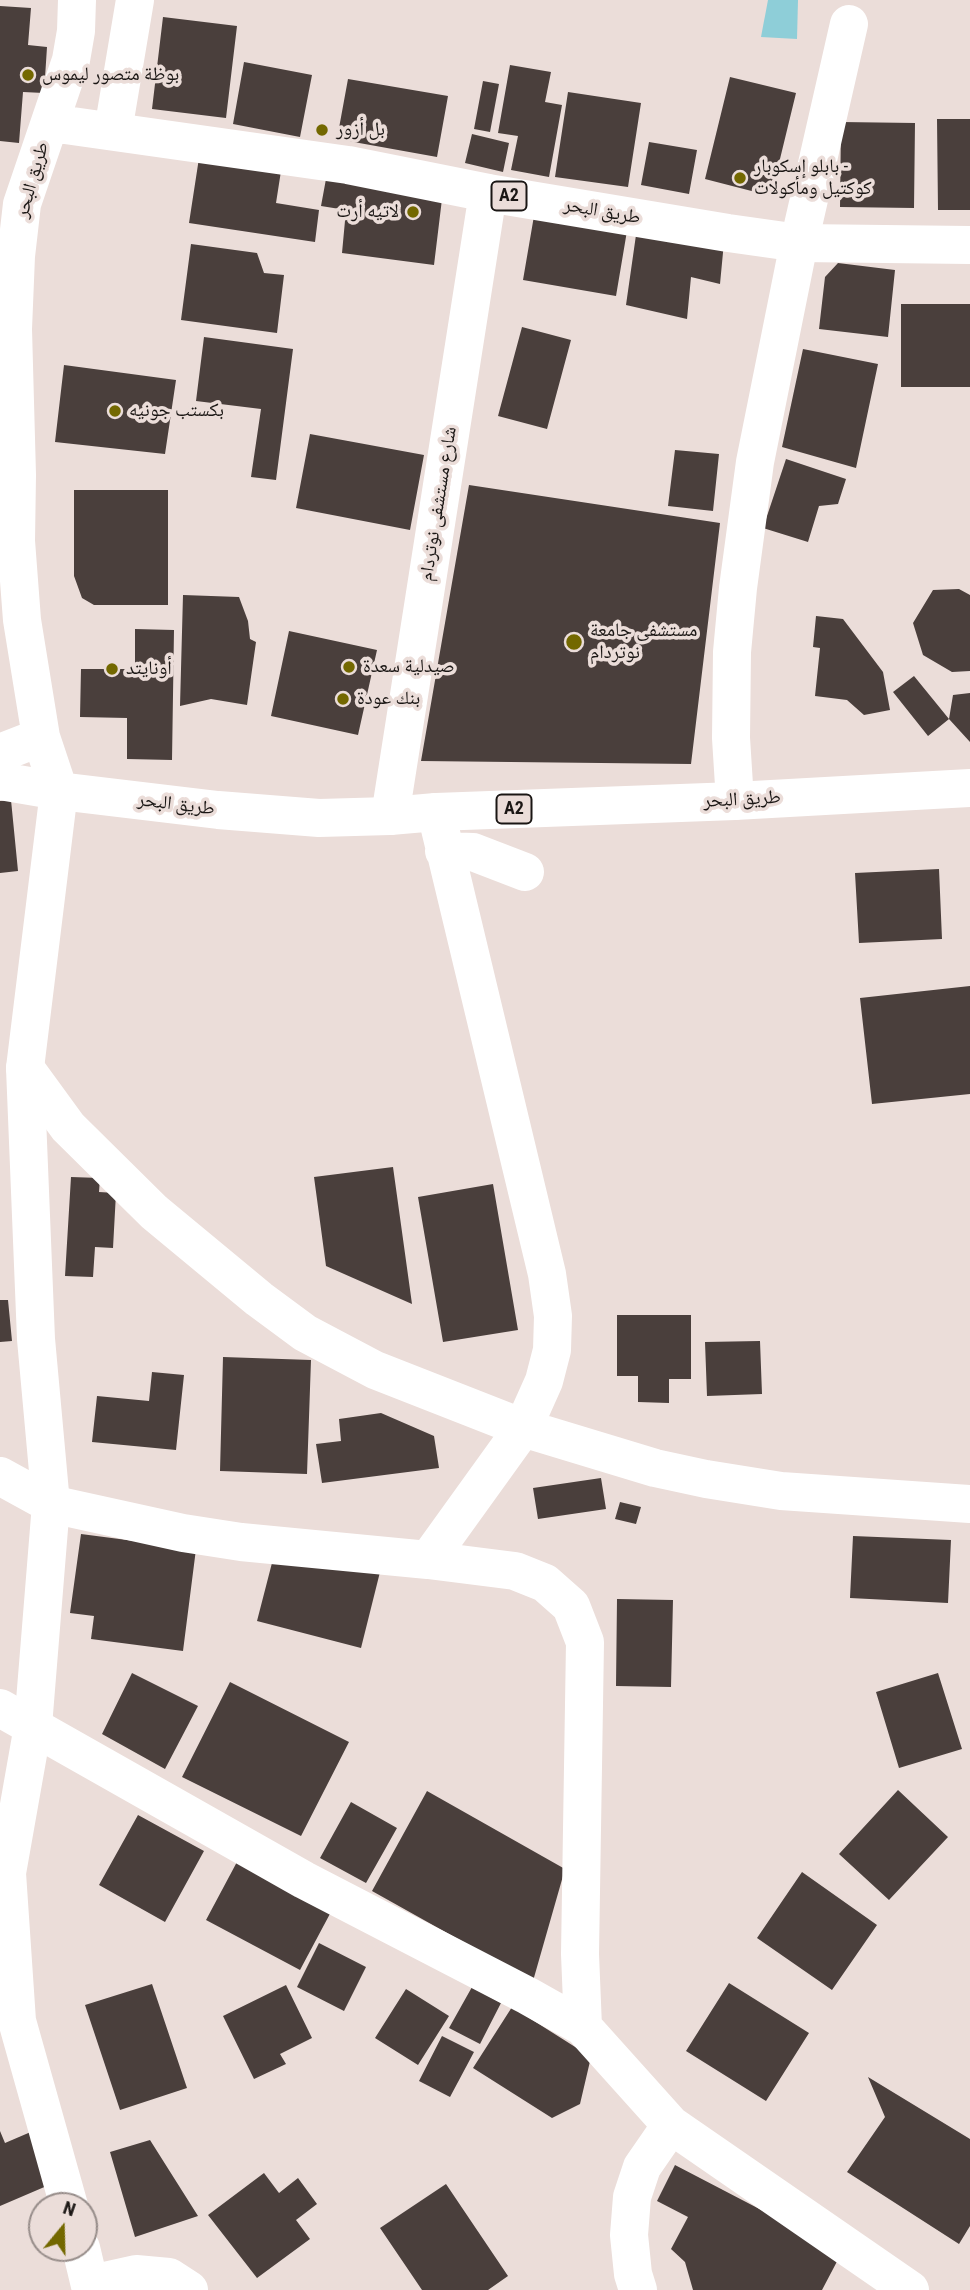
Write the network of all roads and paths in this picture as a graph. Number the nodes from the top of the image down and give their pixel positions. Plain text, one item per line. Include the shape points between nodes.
1 (76, 0) edge
2 (135, 0) edge
3 (849, 24) dead end
4 (51, 122) junction
5 (113, 131) junction
6 (14, 181) edge
7 (488, 193) junction
8 (799, 243) junction
9 (970, 245) edge
10 (41, 737) junction
11 (0, 753) edge
12 (0, 781) edge
13 (970, 788) edge
14 (59, 791) junction
15 (735, 801) junction
16 (436, 811) junction
17 (390, 816) junction
18 (444, 851) junction
19 (525, 872) dead end
20 (18, 1064) edge
21 (523, 1428) junction
22 (0, 1476) edge
23 (51, 1504) junction
24 (970, 1504) edge
25 (428, 1560) junction
26 (0, 1708) edge
27 (33, 1726) junction
28 (4, 1877) edge
29 (580, 1954) junction
30 (528, 1996) junction
31 (583, 2027) junction
32 (671, 2125) junction
33 (65, 2192) edge
34 (88, 2274) edge
35 (189, 2290) edge
36 (638, 2290) edge
37 (910, 2290) edge

1 - 4 street, طريق البحر via 71,61
2 - 5 street
3 - 8 street
4 - 5 street, طريق البحر / A2
4 - 6 street, طريق البحر
5 - 7 street, طريق البحر / A2 via 348,165
6 - 10 street, طريق البحر via 16,541 22,620
7 - 8 street, طريق البحر / A2
7 - 17 street, شارع مستشفى نوتردام
8 - 9 street, طريق البحر / A2
8 - 15 street via 755,462 738,588 732,652
10 - 11 street
10 - 14 street, طريق البحر
12 - 14 street
13 - 15 street, طريق البحر / A2
14 - 17 street, طريق البحر / A2 via 320,818
14 - 20 street
15 - 16 street, طريق البحر / A2
16 - 17 street, طريق البحر / A2
16 - 18 street
18 - 19 street via 473,852
18 - 21 street via 547,1274 552,1350
20 - 21 street via 68,1127 154,1212 305,1333 376,1370
20 - 23 street
21 - 24 street via 706,1479 781,1491
21 - 25 street
22 - 23 street
23 - 25 street via 241,1542
23 - 27 street
25 - 29 street via 515,1571 545,1583 571,1606 585,1642
26 - 27 street
27 - 28 street
27 - 30 street via 303,1880
28 - 33 street via 17,2021
29 - 30 street via 557,1979
29 - 31 street
30 - 31 street
31 - 32 street
32 - 36 street via 642,2167 632,2197 629,2235
32 - 37 street
34 - 35 street via 169,2277

